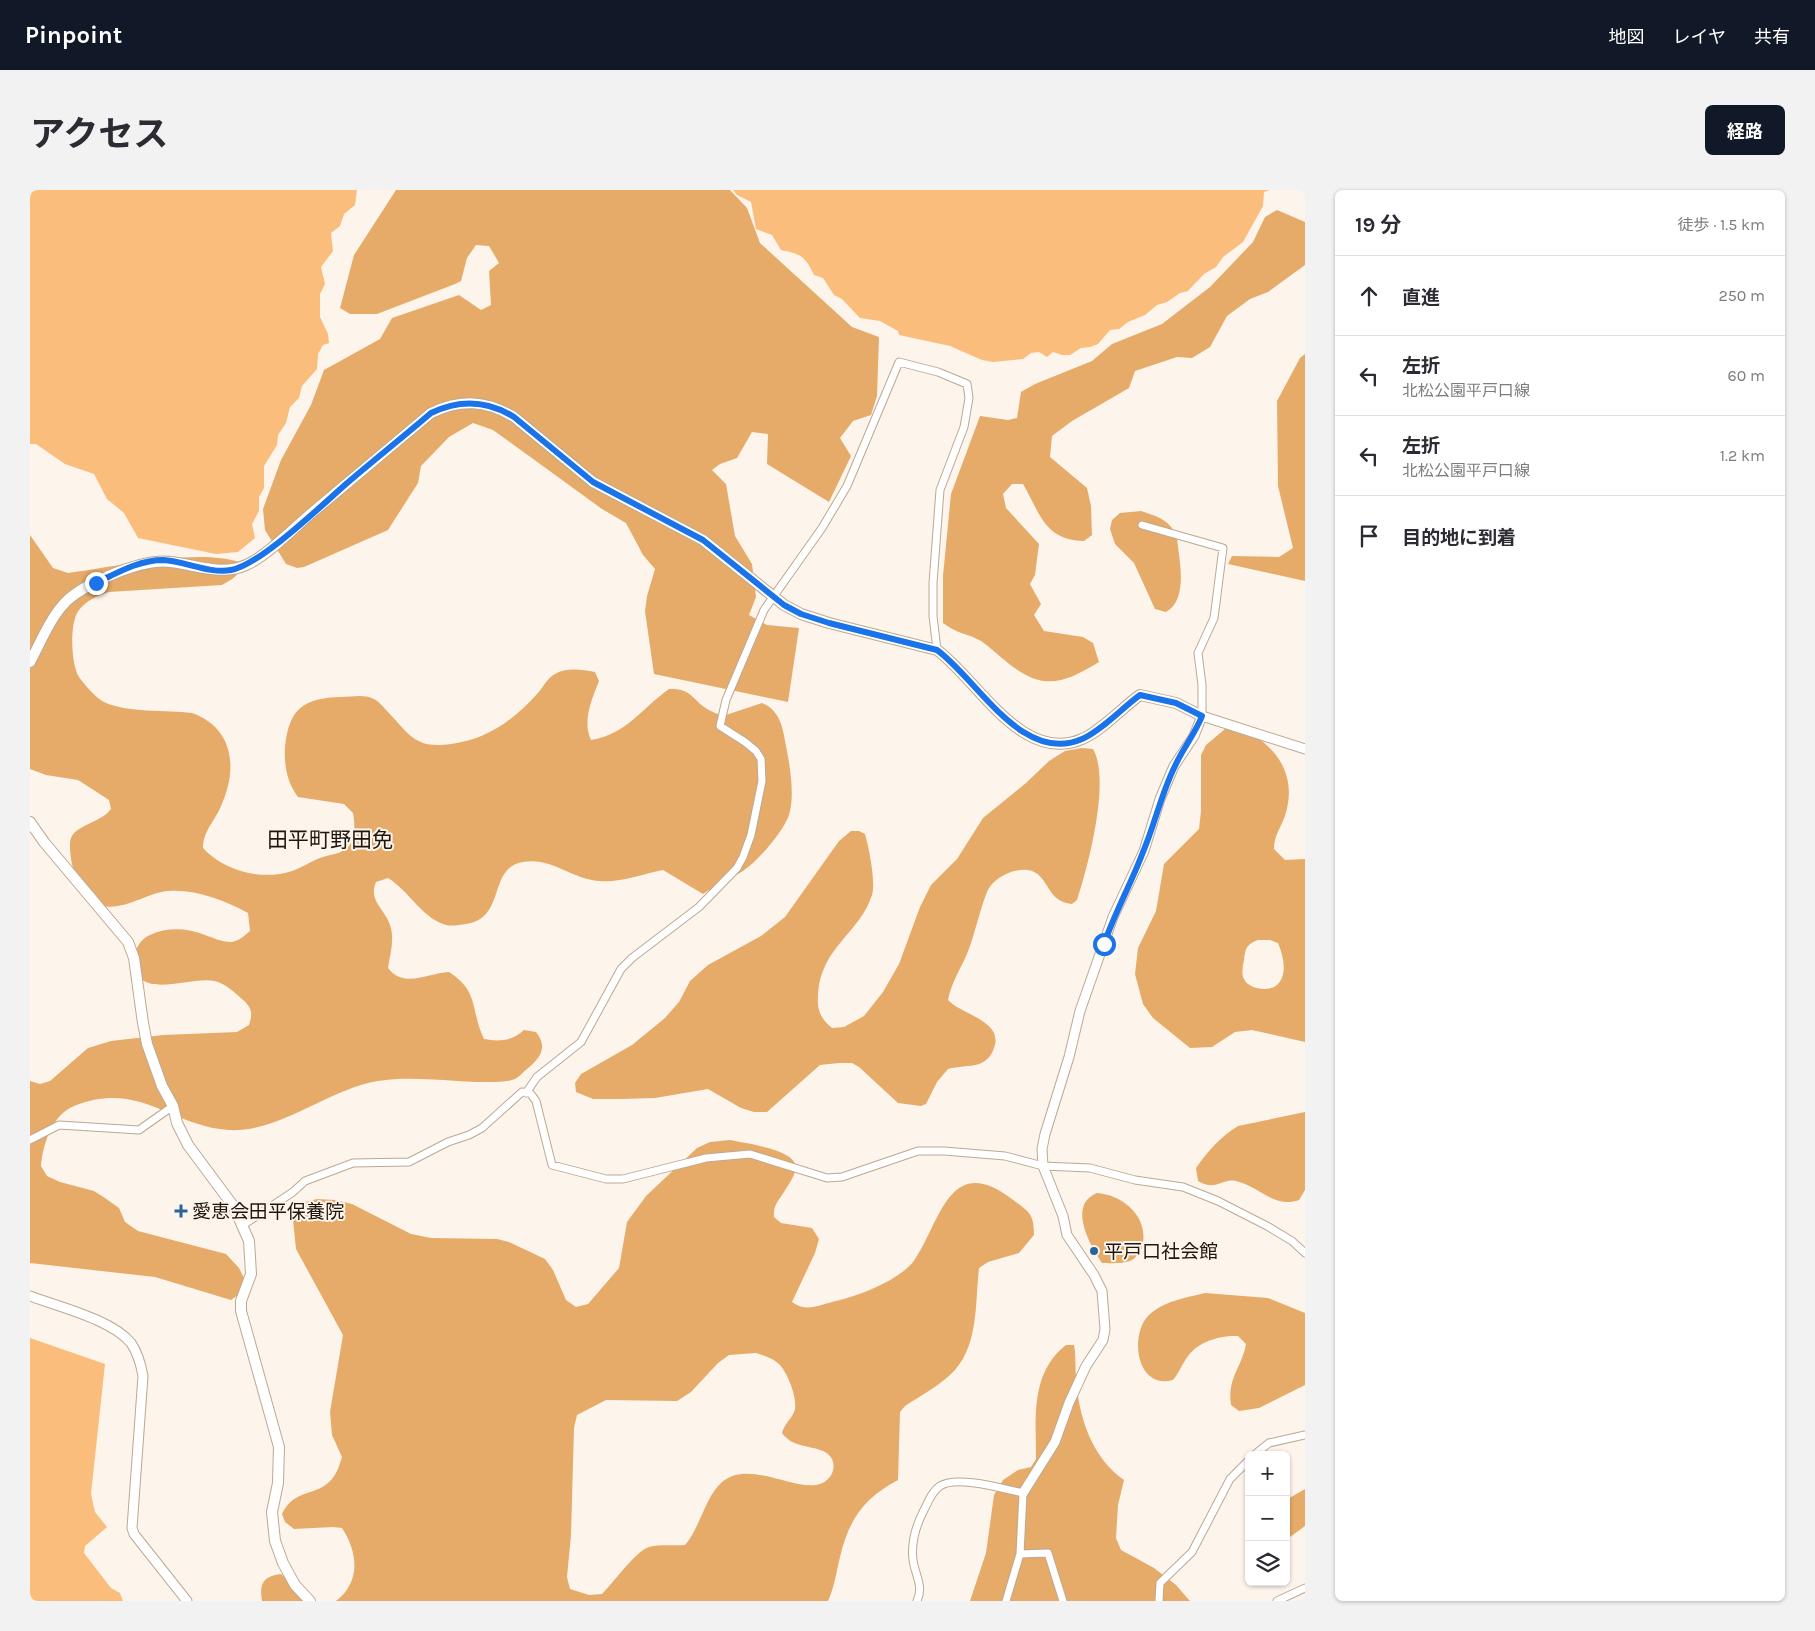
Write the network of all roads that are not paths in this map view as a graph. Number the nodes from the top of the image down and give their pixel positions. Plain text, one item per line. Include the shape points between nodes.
1 (1142, 525) dead end
2 (772, 597) junction
3 (937, 650) junction
4 (30, 662) edge
5 (1202, 716) junction
6 (1305, 749) edge
7 (30, 822) edge
8 (526, 1093) junction
9 (173, 1106) junction
10 (30, 1140) edge
11 (1043, 1166) junction
12 (243, 1225) junction
13 (1305, 1253) edge
14 (30, 1296) edge
15 (1305, 1435) edge
16 (1259, 1451) edge
17 (1245, 1464) edge
18 (1023, 1493) junction
19 (1020, 1554) junction
20 (1305, 1588) edge
21 (187, 1601) edge
22 (310, 1601) edge
23 (917, 1601) edge
24 (1006, 1601) edge
25 (1063, 1601) edge
26 (1159, 1601) edge
27 (1276, 1601) edge

1 - 5 street via 1223,548 1214,618 1198,653
2 - 3 main road via 801,614
2 - 3 street via 822,528 847,486 899,362 938,372 968,384 969,398 959,444 940,490 933,583
2 - 4 main road via 703,540 593,482 514,417 488,404 463,403 447,405 431,413 293,530 246,565 219,570 163,560 146,562 77,593 54,616
2 - 8 street via 754,631 726,700 720,726 745,742 761,759 762,781 744,858 698,907 621,969 581,1042 537,1076
3 - 5 main road via 951,660 1023,734 1046,743 1084,739 1140,695 1176,703
5 - 6 street
5 - 11 street via 1160,799 1144,851 1113,917 1093,973 1045,1134
7 - 9 main road via 128,942 134,958 147,1044
8 - 11 street via 536,1101 552,1165 606,1178 629,1178 730,1154 750,1154 827,1178 848,1175 918,1151 1006,1156
8 - 12 street via 514,1098 469,1136 448,1142 409,1162 353,1164 305,1181
9 - 10 street via 139,1130 58,1125
9 - 12 main road via 188,1146 234,1207
11 - 13 street via 1090,1168 1135,1180 1183,1187 1267,1226
11 - 18 street via 1067,1235 1102,1291 1106,1330 1069,1403 1055,1442
12 - 22 main road via 249,1241 251,1274 241,1301 241,1311 280,1447 272,1512 275,1541 295,1585
14 - 21 street via 108,1326 132,1345 143,1376 132,1528
15 - 16 street via 1269,1443
17 - 26 street via 1230,1479 1192,1552 1160,1583
18 - 19 street
18 - 23 street via 971,1483 948,1483 933,1493 914,1538 913,1560 920,1591
19 - 24 street
19 - 25 street via 1048,1553
20 - 27 street

